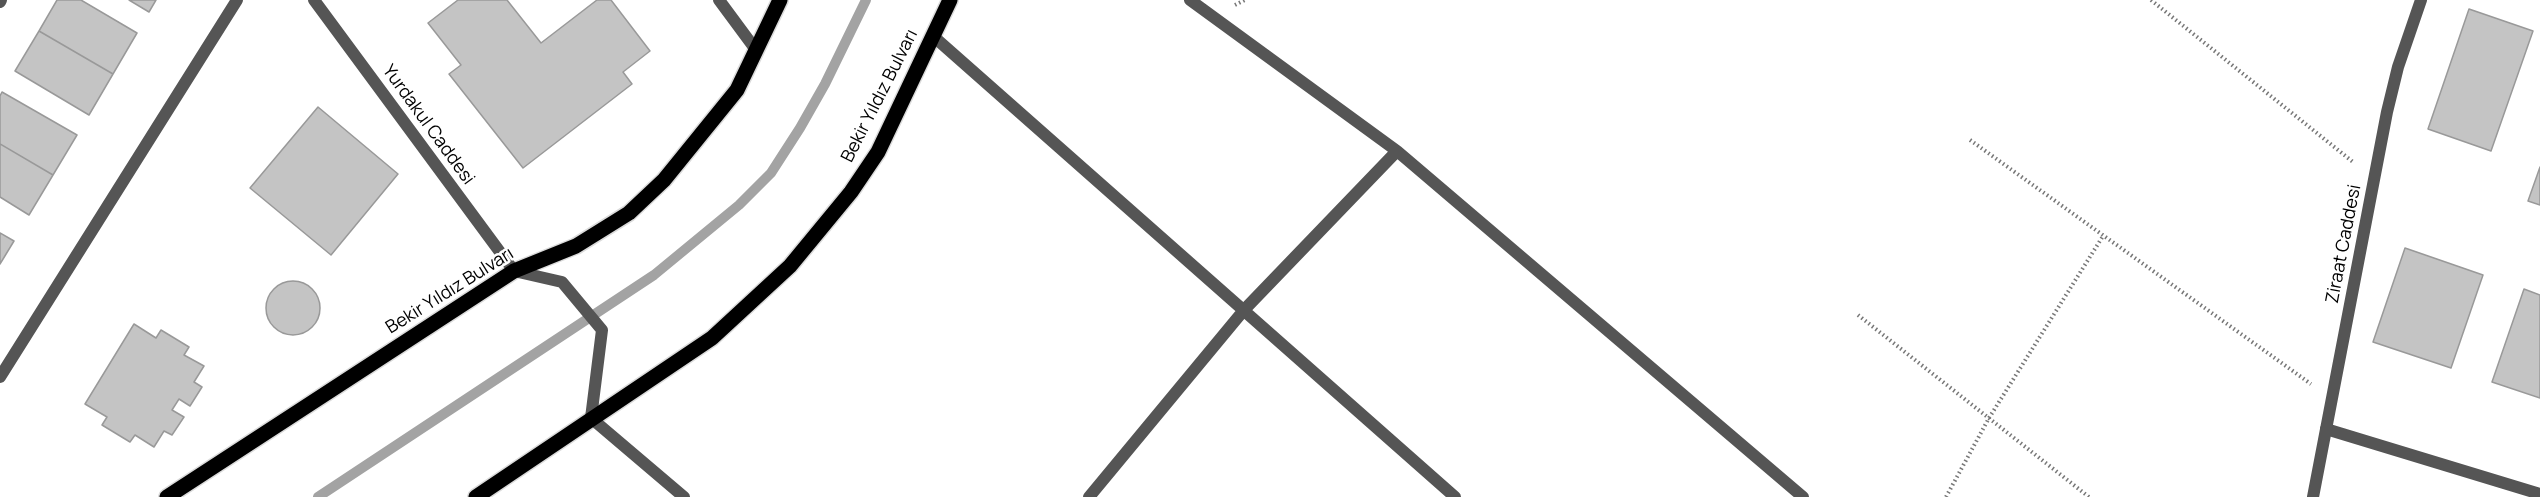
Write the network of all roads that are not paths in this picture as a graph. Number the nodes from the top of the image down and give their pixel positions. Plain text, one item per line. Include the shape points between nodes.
1 (237, 0) edge
2 (314, 0) edge
3 (719, 0) edge
4 (780, 0) edge
5 (950, 0) edge
6 (1190, 0) edge
7 (2421, 0) edge
8 (933, 36) junction
9 (756, 50) junction
10 (1397, 151) junction
11 (514, 271) junction
12 (1244, 310) junction
13 (0, 377) edge
14 (591, 418) junction
15 (2326, 429) junction
16 (2540, 494) edge
17 (167, 497) edge
18 (476, 497) edge
19 (684, 497) edge
20 (1089, 497) edge
21 (1455, 497) edge
22 (1803, 497) edge
23 (2313, 497) edge

1 - 13 street
2 - 11 street, Yurdakul Caddesi
3 - 9 street
4 - 9 main road, Bekir Yıldız Bulvarı
5 - 8 main road, Bekir Yıldız Bulvarı
6 - 10 street
7 - 15 street, Ziraat Caddesi via 2397,67
8 - 12 street
8 - 14 main road, Bekir Yıldız Bulvarı via 878,152 851,192 790,266 712,338
9 - 11 main road, Bekir Yıldız Bulvarı via 737,90 703,134 629,213 576,246
10 - 12 street
10 - 22 street
11 - 14 street via 562,282 602,330
11 - 17 main road, Bekir Yıldız Bulvarı
12 - 20 street
12 - 21 street
14 - 18 main road, Bekir Yıldız Bulvarı
14 - 19 street
15 - 16 street
15 - 23 street, Ziraat Caddesi

